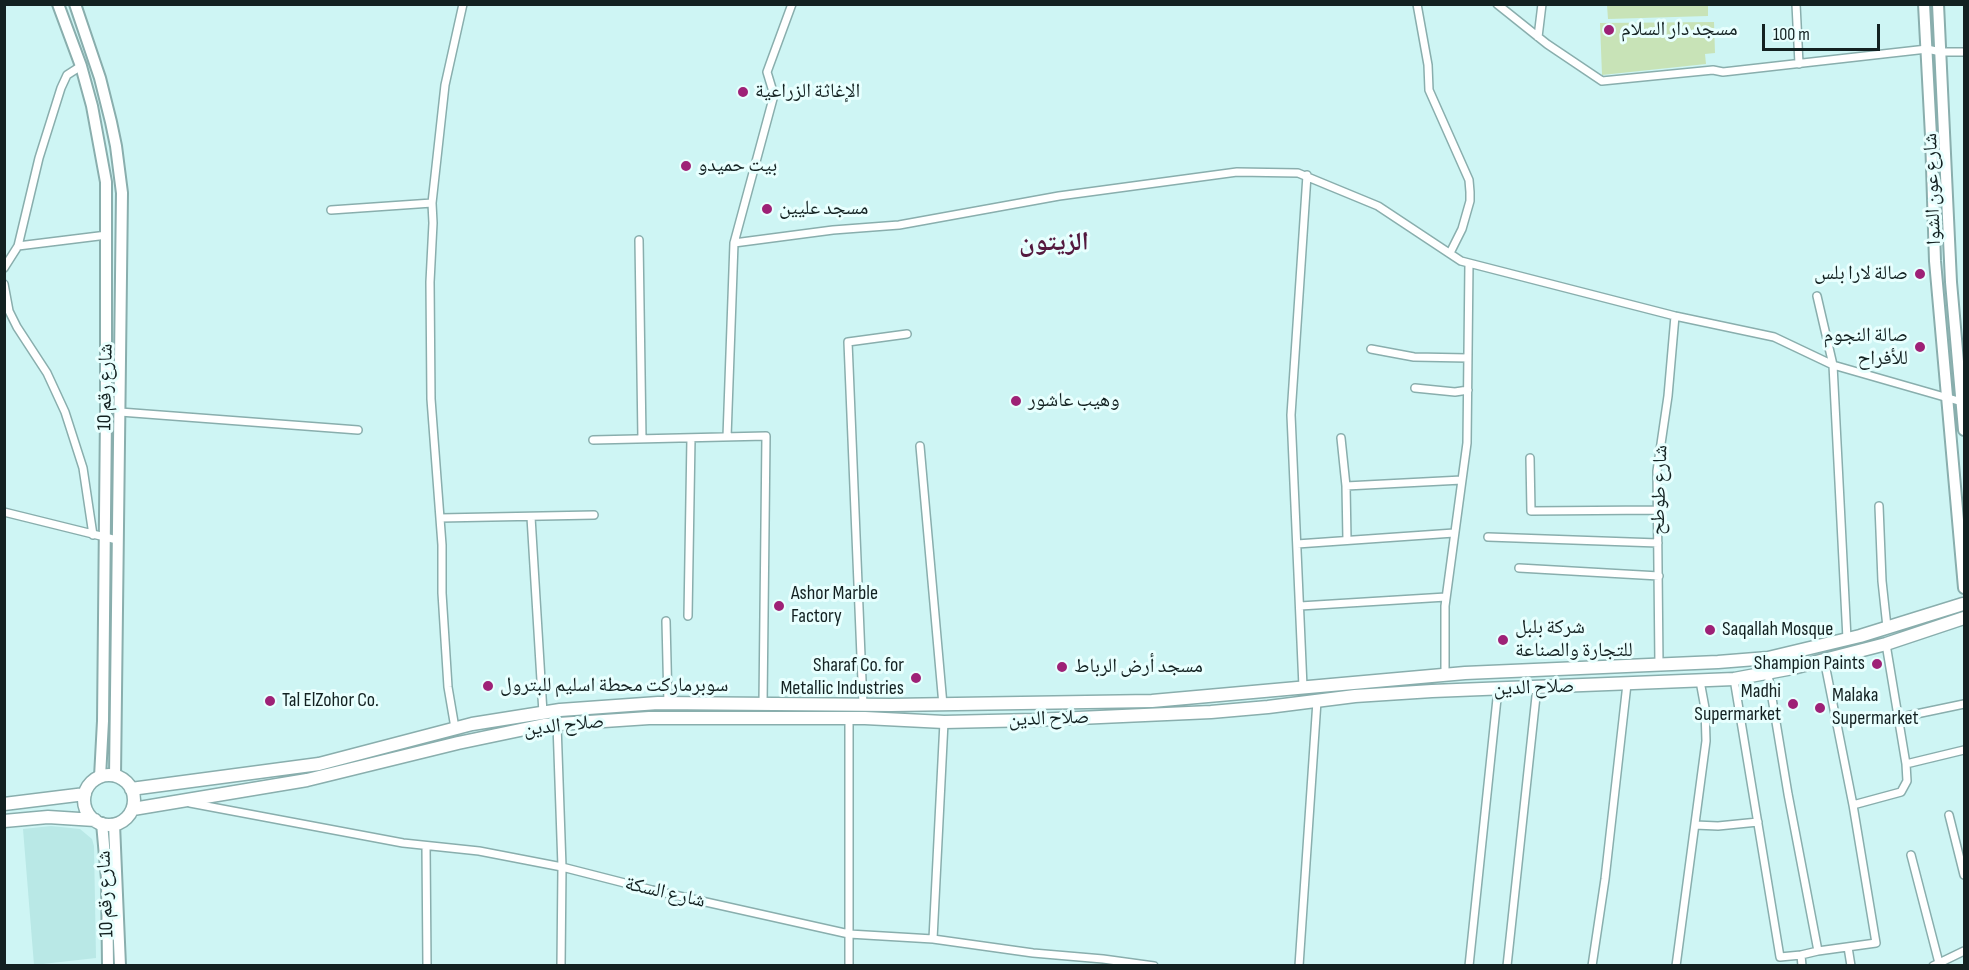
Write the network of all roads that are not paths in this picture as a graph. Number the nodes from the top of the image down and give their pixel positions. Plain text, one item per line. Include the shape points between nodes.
1 (58, 4) edge
2 (75, 4) edge
3 (463, 4) edge
4 (792, 4) edge
5 (1417, 4) edge
6 (1497, 4) edge
7 (1542, 4) edge
8 (1796, 4) edge
9 (1924, 4) edge
10 (1938, 4) edge
11 (1538, 37) junction
12 (1927, 49) junction
13 (1941, 52) junction
14 (1965, 52) edge
15 (1799, 64) junction
16 (81, 66) junction
17 (1307, 175) junction
18 (432, 203) junction
19 (331, 210) dead end
20 (107, 235) junction
21 (639, 240) dead end
22 (734, 243) junction
23 (18, 246) junction
24 (1450, 253) junction
25 (1469, 264) junction
26 (4, 268) edge
27 (4, 284) edge
28 (1817, 296) dead end
29 (1675, 316) junction
30 (907, 334) dead end
31 (1371, 349) dead end
32 (1468, 358) junction
33 (1833, 365) junction
34 (1415, 388) dead end
35 (1468, 390) junction
36 (1948, 397) junction
37 (1963, 399) edge
38 (120, 412) junction
39 (358, 430) dead end
40 (1965, 430) edge
41 (727, 437) junction
42 (692, 438) junction
43 (1341, 438) dead end
44 (642, 439) junction
45 (593, 440) dead end
46 (920, 446) dead end
47 (1530, 458) dead end
48 (1461, 480) junction
49 (1346, 486) junction
50 (1879, 506) dead end
51 (1658, 510) junction
52 (4, 512) edge
53 (594, 515) dead end
54 (531, 517) junction
55 (440, 519) junction
56 (1454, 533) junction
57 (98, 537) junction
58 (1488, 537) dead end
59 (117, 540) junction
60 (1347, 540) junction
61 (1658, 543) junction
62 (1297, 544) junction
63 (1520, 568) dead end
64 (1659, 576) junction
65 (1965, 588) edge
66 (1446, 597) junction
67 (1964, 604) edge
68 (1300, 606) junction
69 (688, 616) dead end
70 (1964, 619) edge
71 (666, 621) dead end
72 (1887, 627) junction
73 (1847, 639) junction
74 (1886, 645) junction
75 (1824, 659) junction
76 (1659, 665) junction
77 (1768, 674) junction
78 (1445, 675) junction
79 (1734, 679) junction
80 (1700, 681) junction
81 (1626, 684) junction
82 (1303, 687) junction
83 (1537, 687) junction
84 (1498, 689) junction
85 (1317, 701) junction
86 (668, 704) junction
87 (763, 704) junction
88 (1965, 704) edge
89 (863, 705) junction
90 (943, 705) junction
91 (543, 713) junction
92 (1897, 718) junction
93 (849, 719) junction
94 (944, 722) junction
95 (557, 724) junction
96 (455, 728) junction
97 (1965, 750) edge
98 (1906, 764) junction
99 (115, 776) junction
100 (100, 777) junction
101 (131, 789) junction
102 (85, 794) junction
103 (179, 801) junction
104 (4, 804) edge
105 (1853, 805) junction
106 (133, 808) junction
107 (1949, 815) dead end
108 (4, 821) edge
109 (1758, 822) junction
110 (104, 823) junction
111 (1695, 825) junction
112 (426, 846) junction
113 (1911, 855) dead end
114 (562, 867) junction
115 (1965, 875) edge
116 (849, 934) junction
117 (933, 939) junction
118 (1848, 947) junction
119 (1818, 951) junction
120 (1965, 951) edge
121 (1800, 955) junction
122 (1936, 964) edge
123 (108, 966) edge
124 (120, 966) edge
125 (427, 966) edge
126 (561, 966) edge
127 (849, 966) edge
128 (1154, 966) edge
129 (1299, 966) edge
130 (1469, 966) edge
131 (1507, 966) edge
132 (1592, 966) edge
133 (1676, 966) edge
134 (1802, 966) edge
135 (1851, 966) edge

1 - 16 main road, شارع رقم 10
2 - 38 main road, شارع رقم 10 via 100,78 120,176
3 - 18 street via 445,85
4 - 22 street via 767,72 774,95
5 - 24 street via 1429,90 1469,180 1470,201
6 - 11 street
7 - 11 street
8 - 15 street
9 - 12 main road, شارع عون الشوا
10 - 13 main road, شارع عون الشوا
11 - 15 street via 1602,81
12 - 13 street
12 - 15 street
12 - 36 main road, شارع عون الشوا via 1935,261
13 - 14 street
13 - 37 main road, شارع عون الشوا via 1951,282
16 - 20 main road, شارع رقم 10 via 102,152
16 - 23 street via 67,75 61,88
17 - 22 street via 1237,172 1059,196 899,225
17 - 24 street via 1378,206
17 - 62 street via 1291,415
18 - 19 street
18 - 55 street via 431,399
20 - 23 street
20 - 57 main road, شارع رقم 10
21 - 44 street
22 - 41 street
23 - 26 street
24 - 25 street
25 - 29 street
25 - 32 street
27 - 57 street via 17,327 47,373 65,412 83,468
28 - 33 street
29 - 33 street via 1774,337
29 - 51 street, شارع طوطح via 1657,471
30 - 89 street via 848,342
31 - 32 street via 1414,357
32 - 35 street
33 - 36 street
33 - 73 street
34 - 35 street
35 - 48 street via 1467,443
36 - 37 street
36 - 65 main road, شارع عون الشوا
37 - 40 main road, شارع عون الشوا
38 - 39 street
38 - 59 main road, شارع رقم 10
41 - 42 street
41 - 87 street via 766,436
42 - 44 street
42 - 69 street
43 - 49 street
44 - 45 street
46 - 90 street
47 - 51 street via 1531,511
48 - 49 street
48 - 56 street
49 - 60 street
50 - 72 street
51 - 61 street, شارع طوطح
52 - 57 street
53 - 54 street
54 - 55 street
54 - 91 street
55 - 96 street via 448,687
56 - 60 street
56 - 66 street
57 - 59 street
57 - 100 main road, شارع رقم 10 via 103,721
58 - 61 street
59 - 99 main road, شارع رقم 10
60 - 62 street
61 - 64 street, شارع طوطح
62 - 68 street
63 - 64 street
64 - 76 street, شارع طوطح
66 - 68 street
66 - 78 street
67 - 72 highway, صلاح الدين
68 - 82 street
70 - 74 highway, صلاح الدين
71 - 86 street
72 - 73 highway, صلاح الدين
73 - 76 highway, صلاح الدين via 1768,658
74 - 75 highway, صلاح الدين
74 - 92 street
75 - 77 highway, صلاح الدين
75 - 105 street
76 - 78 highway, صلاح الدين
77 - 79 highway, صلاح الدين
77 - 119 street
78 - 82 highway, صلاح الدين
79 - 80 highway, صلاح الدين
79 - 109 street
80 - 81 highway, صلاح الدين
80 - 111 street via 1706,726
81 - 83 highway, صلاح الدين
81 - 132 street
82 - 90 highway, صلاح الدين via 1152,701
83 - 84 highway, صلاح الدين
83 - 131 street
84 - 85 highway, صلاح الدين
84 - 130 street
85 - 94 highway, صلاح الدين via 1161,715
85 - 129 street
86 - 87 highway, صلاح الدين
86 - 91 highway, صلاح الدين
87 - 89 highway, صلاح الدين
88 - 92 street
89 - 90 highway, صلاح الدين
91 - 96 highway, صلاح الدين
92 - 98 street
93 - 94 highway, صلاح الدين
93 - 95 highway, صلاح الدين via 649,718
93 - 116 street
94 - 117 street
95 - 103 highway, صلاح الدين via 458,743 306,780
95 - 114 street
96 - 101 highway, صلاح الدين via 319,764
97 - 98 street
98 - 105 street via 1907,781 1901,792
99 - 100 highway
99 - 101 highway
100 - 102 highway
101 - 106 highway
102 - 104 highway
102 - 110 highway via 86,809
103 - 106 highway, صلاح الدين
103 - 112 street, شارع السكة
105 - 118 street via 1876,943
106 - 110 highway via 122,821
107 - 115 street
108 - 110 highway via 48,817
109 - 111 street
109 - 121 street via 1780,956
110 - 123 main road, شارع رقم 10
110 - 124 main road, شارع رقم 10
111 - 133 street
112 - 114 street, شارع السكة
112 - 125 street
113 - 122 street
114 - 116 street, شارع السكة
114 - 126 street
116 - 117 street, شارع السكة
116 - 127 street
117 - 128 street, شارع السكة
118 - 119 street
118 - 135 street
119 - 121 street
120 - 122 street
121 - 134 street

